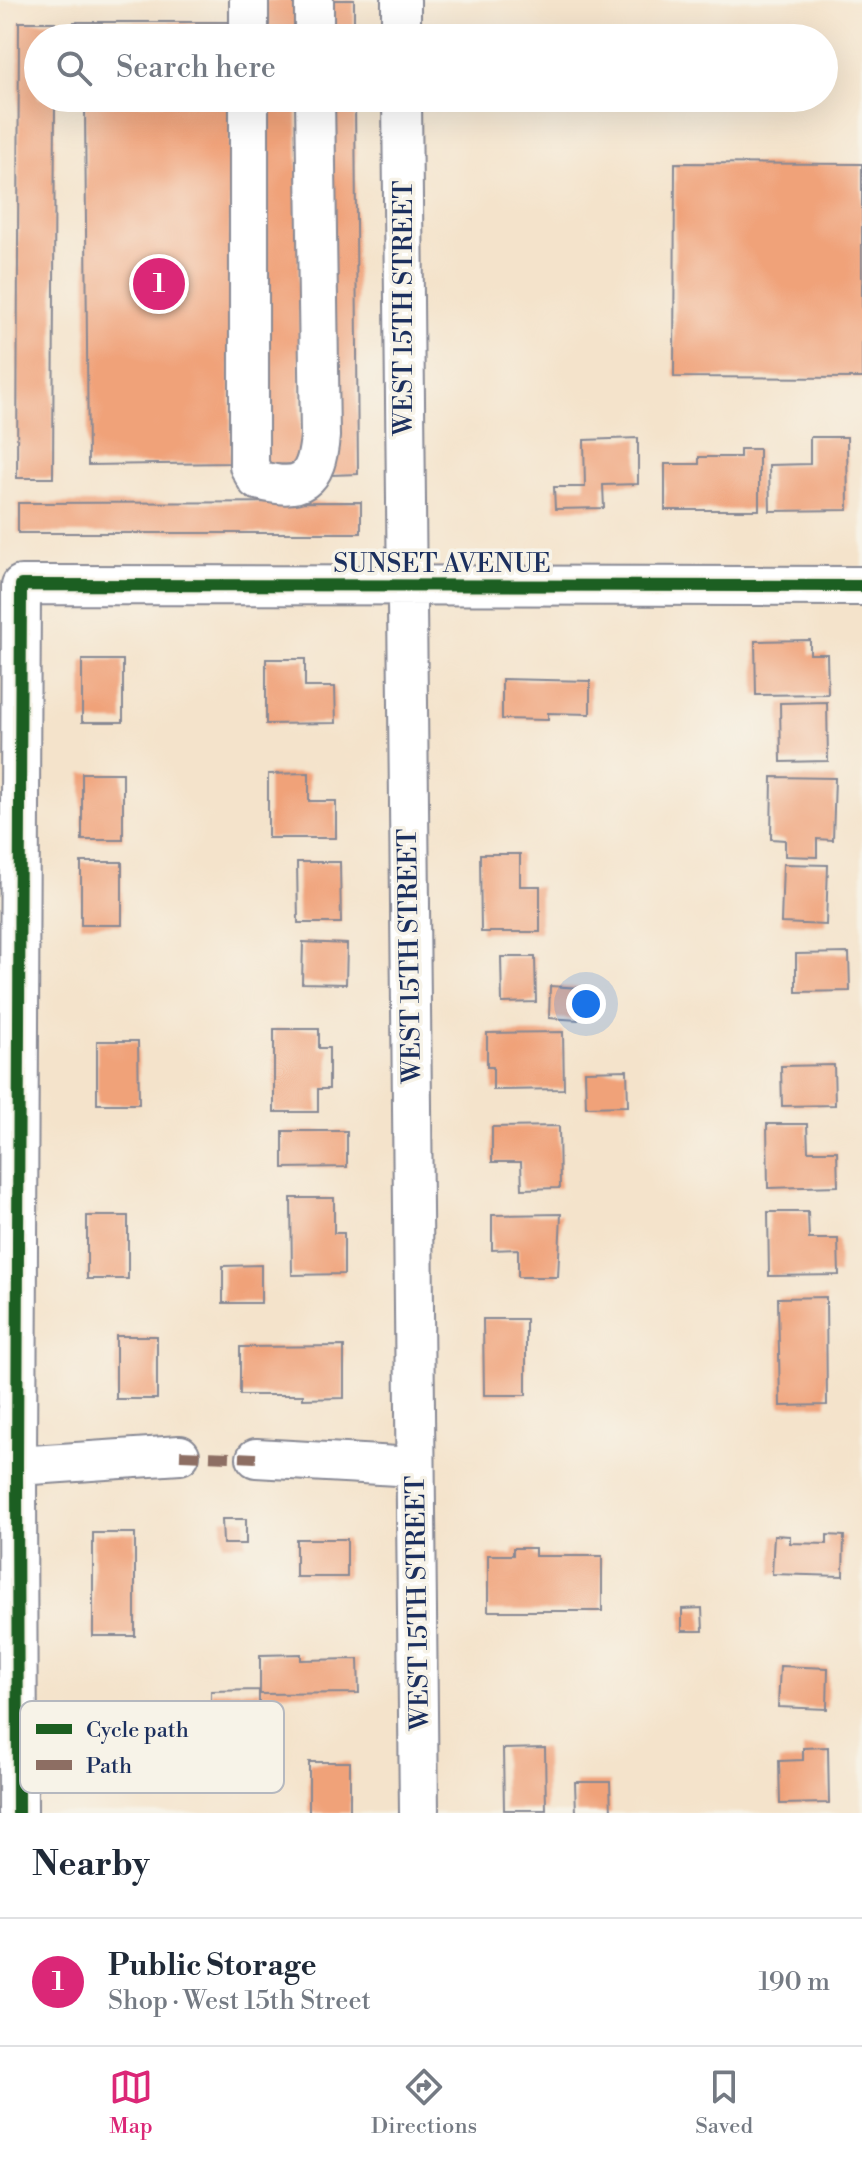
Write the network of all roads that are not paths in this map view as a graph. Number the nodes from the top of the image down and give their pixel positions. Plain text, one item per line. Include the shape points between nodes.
1 (249, 0) edge
2 (314, 0) edge
3 (401, 0) edge
4 (249, 24) edge
5 (314, 24) edge
6 (401, 24) edge
7 (249, 112) edge
8 (315, 112) edge
9 (402, 112) edge
10 (405, 584) junction
11 (862, 586) edge
12 (180, 1455) dead end
13 (256, 1458) dead end
14 (17, 1466) junction
15 (415, 1467) junction
16 (18, 1813) edge
17 (419, 1813) edge

1 - 4 street
2 - 5 street
3 - 6 street
7 - 8 street via 249,466 257,480 285,484 311,477 320,436
9 - 10 street, WEST 15TH STREET
10 - 11 street, SUNSET AVENUE
10 - 14 street, SUNSET AVENUE via 21,585
10 - 15 street, WEST 15TH STREET
12 - 14 street
13 - 15 street
14 - 16 street
15 - 17 street, WEST 15TH STREET

